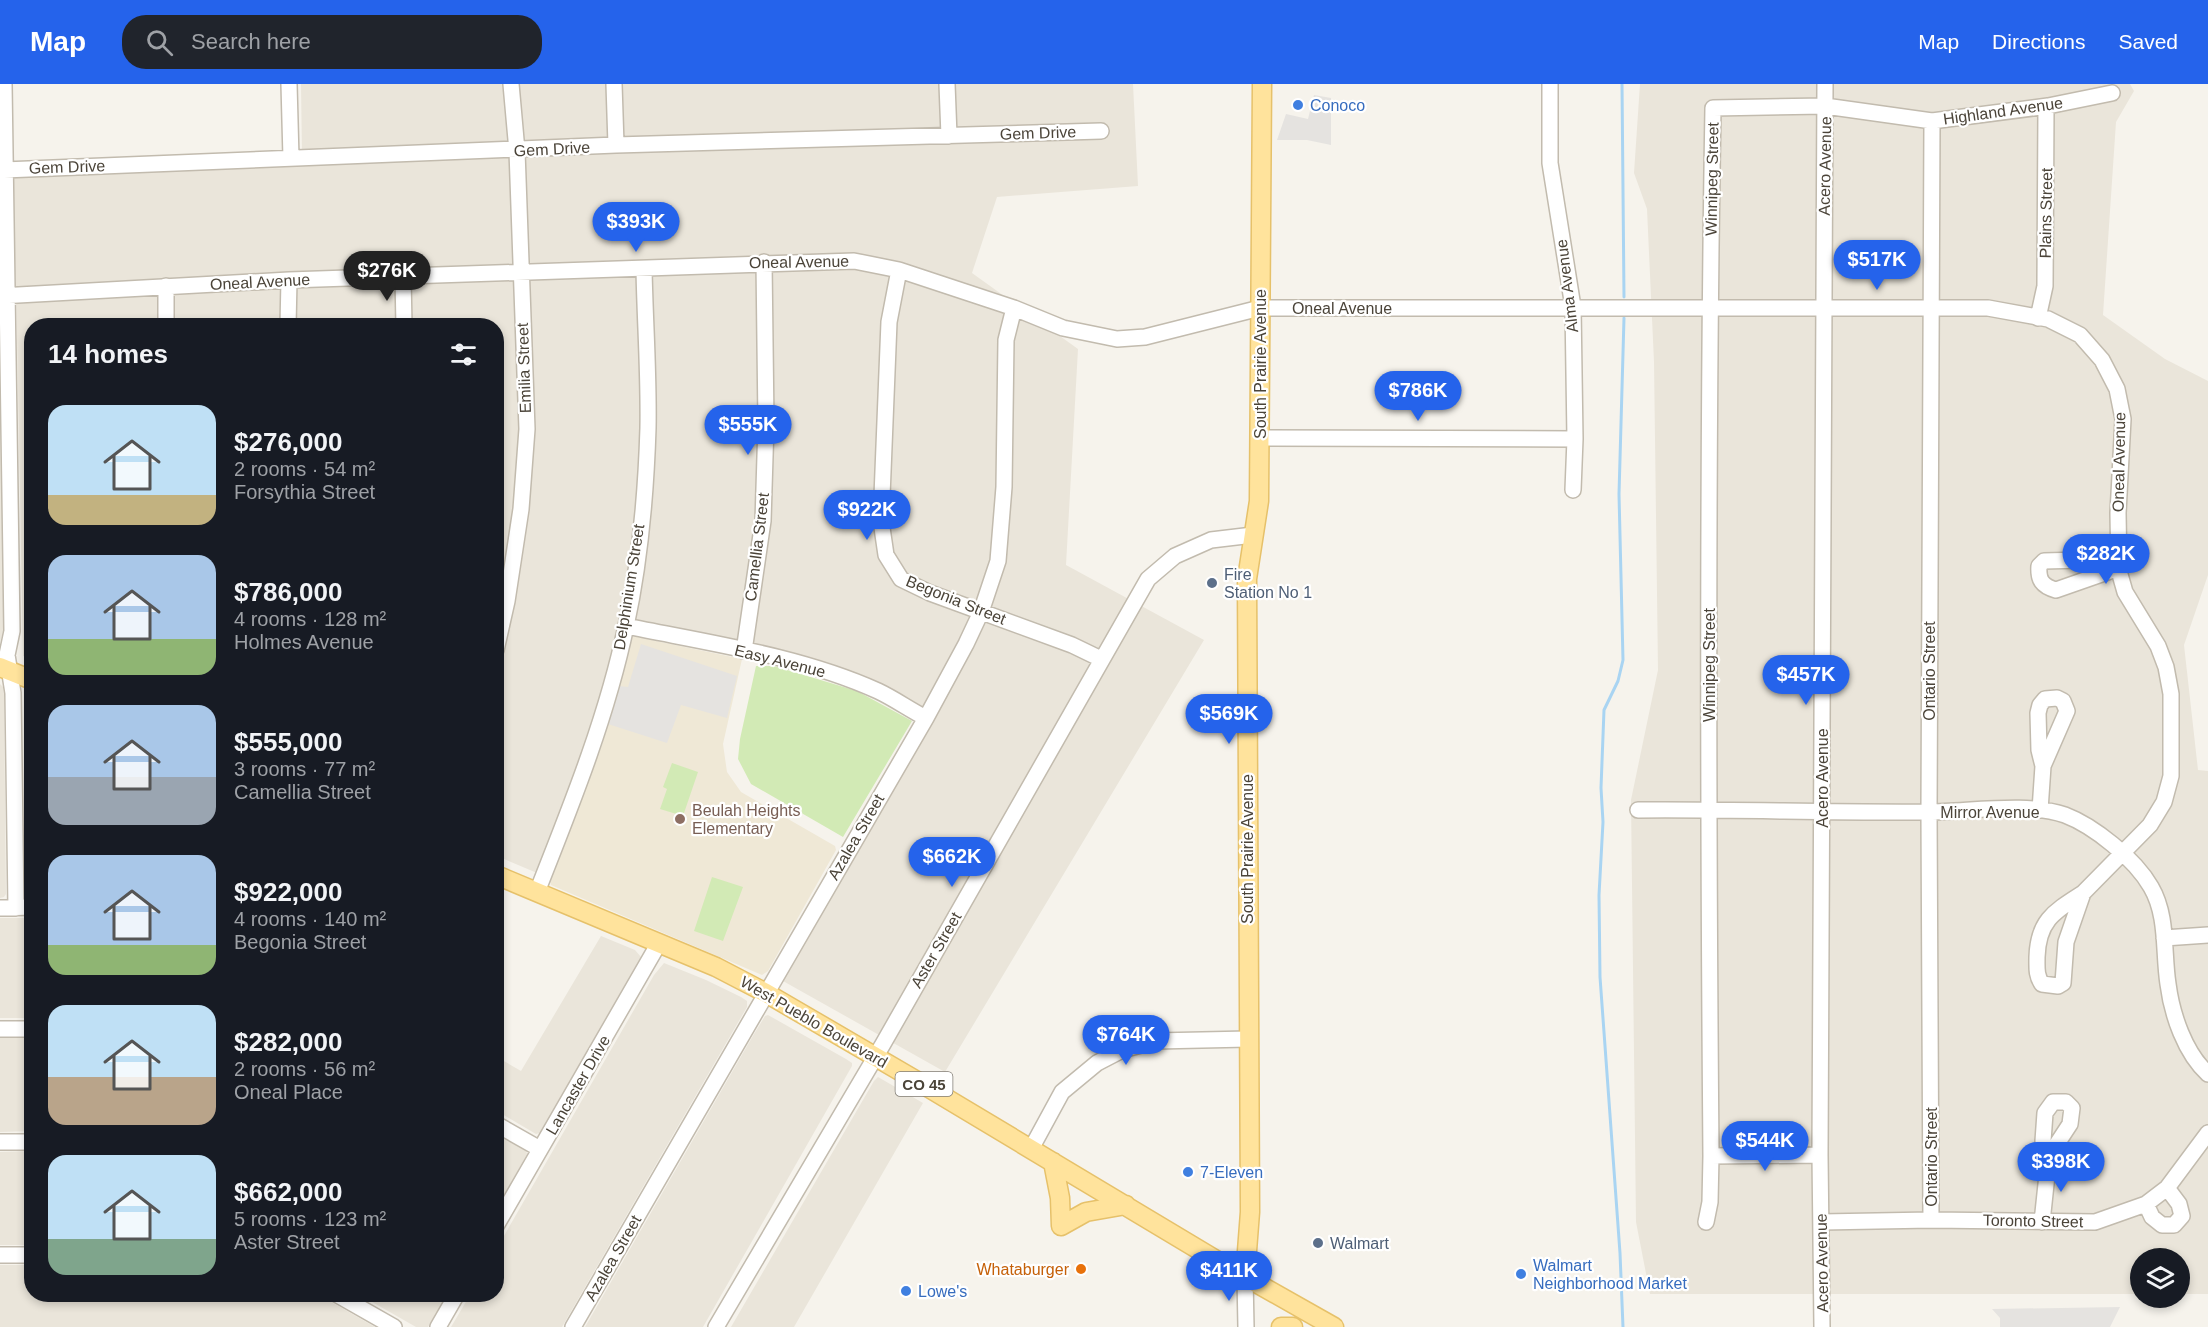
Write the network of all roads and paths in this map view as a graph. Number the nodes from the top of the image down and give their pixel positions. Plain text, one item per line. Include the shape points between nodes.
1 (4, 84) edge
2 (289, 84) edge
3 (511, 84) edge
4 (614, 84) edge
5 (947, 84) edge
6 (1262, 84) edge
7 (1550, 84) edge
8 (1826, 84) edge
9 (2112, 93) dead end
10 (1825, 106) junction
11 (2046, 107) junction
12 (1713, 108) joint
13 (1932, 121) junction
14 (1101, 131) dead end
15 (949, 136) junction
16 (616, 145) junction
17 (517, 151) junction
18 (291, 158) junction
19 (4, 170) junction
20 (764, 262) junction
21 (644, 269) junction
22 (899, 270) junction
23 (521, 272) junction
24 (403, 277) junction
25 (289, 280) junction
26 (166, 286) junction
27 (4, 295) edge
28 (1573, 307) junction
29 (1823, 307) junction
30 (1014, 308) junction
31 (1260, 308) junction
32 (1710, 308) junction
33 (1930, 308) junction
34 (166, 318) edge
35 (288, 318) edge
36 (405, 318) edge
37 (2038, 318) junction
38 (1260, 438) junction
39 (1575, 439) junction
40 (1573, 490) dead end
41 (1253, 535) junction
42 (981, 612) junction
43 (504, 614) edge
44 (626, 626) junction
45 (744, 651) junction
46 (1101, 659) junction
47 (5, 669) edge
48 (24, 677) edge
49 (926, 718) junction
50 (2043, 766) dead end
51 (1638, 810) dead end
52 (1708, 810) junction
53 (2040, 810) junction
54 (1822, 811) junction
55 (1929, 812) junction
56 (2124, 854) junction
57 (504, 878) edge
58 (537, 892) junction
59 (2083, 893) junction
60 (0, 908) edge
61 (24, 908) edge
62 (2208, 935) edge
63 (2164, 938) junction
64 (659, 943) junction
65 (766, 993) junction
66 (0, 1029) edge
67 (24, 1029) edge
68 (1248, 1040) junction
69 (874, 1056) junction
70 (2208, 1074) edge
71 (504, 1129) edge
72 (2208, 1133) edge
73 (0, 1142) edge
74 (24, 1142) edge
75 (540, 1149) junction
76 (1031, 1149) junction
77 (1820, 1155) junction
78 (1711, 1156) junction
79 (2049, 1156) dead end
80 (1053, 1162) junction
81 (2167, 1188) junction
82 (2146, 1204) junction
83 (1126, 1205) junction
84 (504, 1212) edge
85 (1931, 1220) junction
86 (1706, 1222) dead end
87 (1822, 1222) junction
88 (2042, 1222) junction
89 (0, 1255) edge
90 (24, 1255) edge
91 (1245, 1277) junction
92 (350, 1302) edge
93 (452, 1302) edge
94 (394, 1327) edge
95 (438, 1327) edge
96 (573, 1327) edge
97 (716, 1327) edge
98 (1246, 1327) edge
99 (1281, 1327) edge
100 (1293, 1327) edge
101 (1334, 1327) edge
102 (1822, 1327) edge

1 - 19 street
2 - 18 street
3 - 17 street, Emilia Street
4 - 16 street
5 - 15 street
6 - 31 main road, South Prairie Avenue
7 - 28 street, Alma Avenue via 1550,163
8 - 10 street, Acero Avenue
9 - 11 street, Highland Avenue
10 - 12 street, Highland Avenue
10 - 13 street, Highland Avenue
10 - 29 street, Acero Avenue
11 - 13 street, Highland Avenue
11 - 37 street, Plains Street via 2045,286
12 - 32 street, Winnipeg Street
13 - 33 street, Ontario Street
14 - 15 street, Gem Drive
15 - 16 street, Gem Drive
16 - 17 street, Gem Drive
17 - 18 street, Gem Drive
17 - 23 street, Emilia Street
18 - 19 street, Gem Drive
19 - 27 street
20 - 21 street, Oneal Avenue
20 - 22 street, Oneal Avenue via 854,261
20 - 45 street, Camellia Street via 763,521
21 - 23 street, Oneal Avenue
21 - 44 street, Delphinium Street via 648,427 637,561
22 - 30 street, Oneal Avenue
22 - 42 street, Begonia Street via 889,322 881,521 886,555 901,579
23 - 24 street, Oneal Avenue
23 - 43 street, Emilia Street via 524,475
24 - 25 street, Oneal Avenue
24 - 36 street
25 - 26 street, Oneal Avenue
25 - 35 street
26 - 27 street, Oneal Avenue
26 - 34 street
27 - 47 street via 12,632
28 - 31 street, Oneal Avenue
28 - 32 street, Oneal Avenue
28 - 39 street, Alma Avenue
29 - 32 street, Oneal Avenue
29 - 33 street, Oneal Avenue
29 - 54 street, Acero Avenue
30 - 31 street, Oneal Avenue via 1063,328 1117,339 1145,337
30 - 42 street, Azalea Street via 1006,340 1004,488 998,561
31 - 38 main road, South Prairie Avenue
32 - 52 street, Winnipeg Street
33 - 37 street, Oneal Avenue via 1988,308
33 - 55 street, Ontario Street
37 - 56 street, Oneal Avenue via 2080,335 2102,360 2117,388 2123,419 2118,563 2125,592 2158,646 2171,694 2171,776 2164,802
38 - 39 street
38 - 41 main road, South Prairie Avenue via 1259,501
39 - 40 street, Alma Avenue
41 - 46 street, Aster Street via 1211,540 1175,556 1148,579
41 - 68 main road, South Prairie Avenue via 1247,591
42 - 46 street, Begonia Street
42 - 49 street, Azalea Street
44 - 45 street, Easy Avenue
44 - 58 street, Delphinium Street via 578,787
45 - 49 street, Easy Avenue via 822,670 879,692
46 - 69 street, Aster Street
47 - 48 main road
47 - 61 street via 13,693
49 - 65 street, Azalea Street
50 - 53 street
51 - 52 street, Mirror Avenue
52 - 54 street, Mirror Avenue
52 - 78 street, Winnipeg Street
53 - 55 street, Mirror Avenue
53 - 56 street, Mirror Avenue via 2064,814
54 - 55 street, Mirror Avenue
54 - 77 street, Acero Avenue
55 - 85 street, Ontario Street
56 - 59 street, Oneal Avenue
56 - 63 street, Mirror Avenue via 2151,887 2161,914
57 - 58 main road, West Pueblo Boulevard / CO 45
58 - 64 main road, West Pueblo Boulevard / CO 45
59 - 59 street, Oneal Avenue via 2066,942 2063,983 2042,984 2037,976 2037,944 2042,928 2053,913
60 - 61 street
62 - 63 street
63 - 70 street, Mirror Avenue via 2168,985 2176,1017 2186,1044
64 - 65 main road, West Pueblo Boulevard / CO 45
64 - 75 street, Lancaster Drive
65 - 69 main road, West Pueblo Boulevard / CO 45
65 - 96 street, Azalea Street
66 - 67 street
68 - 76 street via 1156,1041 1122,1050 1097,1063 1062,1092
68 - 91 main road, South Prairie Avenue via 1250,1212
69 - 76 main road, West Pueblo Boulevard / CO 45
69 - 97 street, Aster Street
71 - 75 street
72 - 81 street, Toronto Street
73 - 74 street
75 - 84 street, Lancaster Drive
76 - 80 main road, West Pueblo Boulevard / CO 45
77 - 78 street
77 - 87 street, Acero Avenue
78 - 86 street, Winnipeg Street
79 - 88 street
80 - 83 main road, West Pueblo Boulevard / CO 45
80 - 83 main road via 1061,1226 1086,1212
81 - 82 street, Toronto Street
81 - 82 street via 2179,1204 2182,1216 2174,1225 2162,1225 2152,1217
82 - 88 street, Toronto Street via 2095,1222
83 - 91 main road, West Pueblo Boulevard / CO 45
85 - 87 street, Toronto Street
85 - 88 street, Toronto Street
87 - 102 street, Acero Avenue
89 - 90 street
91 - 98 street, South Prairie Avenue
91 - 101 main road, West Pueblo Boulevard / CO 45
92 - 94 street
93 - 95 street
99 - 100 main road

